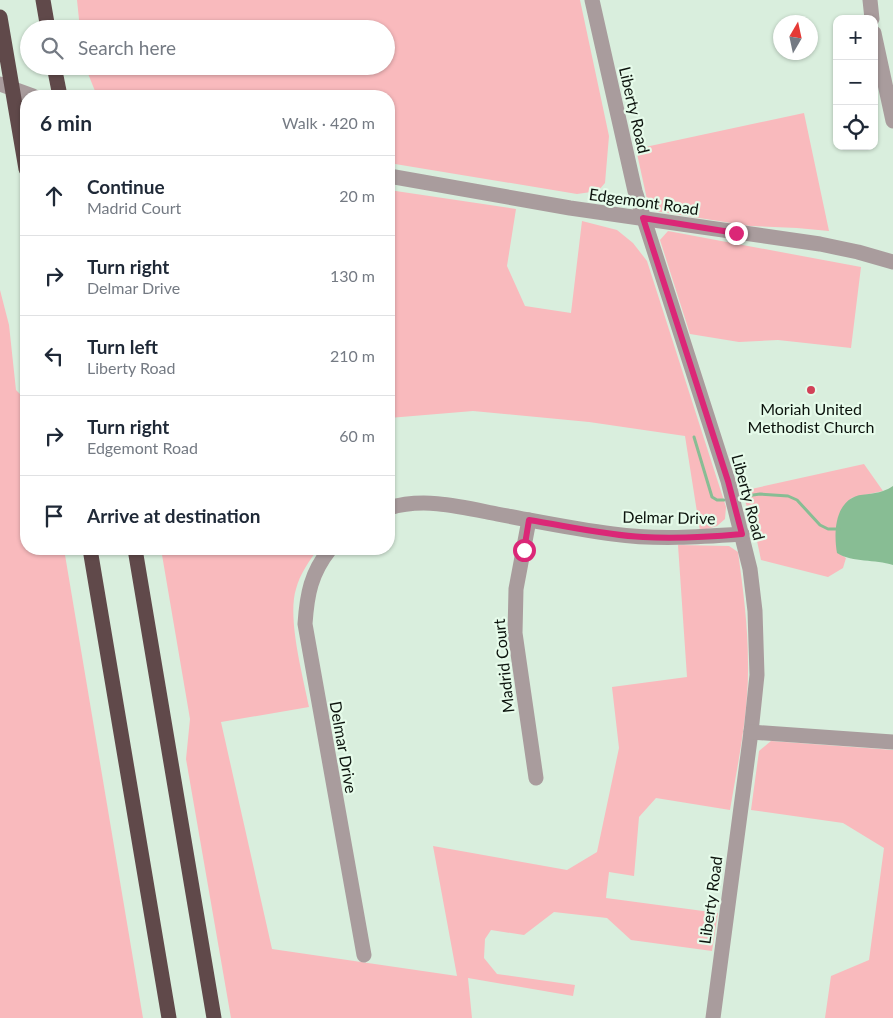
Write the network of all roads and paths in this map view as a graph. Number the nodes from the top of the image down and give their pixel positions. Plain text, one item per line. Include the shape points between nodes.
1 (43, 0) edge
2 (592, 0) edge
3 (870, 0) edge
4 (872, 15) edge
5 (0, 17) edge
6 (46, 20) edge
7 (878, 51) edge
8 (56, 75) edge
9 (6, 87) edge
10 (59, 90) edge
11 (20, 92) edge
12 (893, 121) edge
13 (20, 144) edge
14 (395, 177) edge
15 (643, 218) junction
16 (893, 262) edge
17 (395, 507) edge
18 (529, 520) junction
19 (742, 534) junction
20 (91, 555) edge
21 (136, 555) edge
22 (326, 555) edge
23 (751, 732) junction
24 (893, 742) edge
25 (536, 778) dead end
26 (364, 955) dead end
27 (169, 1018) edge
28 (214, 1018) edge
29 (713, 1018) edge

1 - 6 highway
2 - 15 street, Liberty Road
3 - 4 street
5 - 9 highway
7 - 12 street
8 - 10 highway
9 - 11 street
9 - 13 highway
14 - 15 street, Edgemont Road
15 - 16 street, Edgemont Road via 820,244
15 - 19 street, Liberty Road
17 - 18 street, Delmar Drive via 419,502
18 - 19 street, Delmar Drive via 642,537 693,538
18 - 25 street, Madrid Court via 516,589 514,626
19 - 23 street, Liberty Road via 750,569 756,632 757,675
20 - 27 highway
21 - 28 highway
22 - 26 street, Delmar Drive via 307,596 305,624
23 - 24 street
23 - 29 street, Liberty Road

